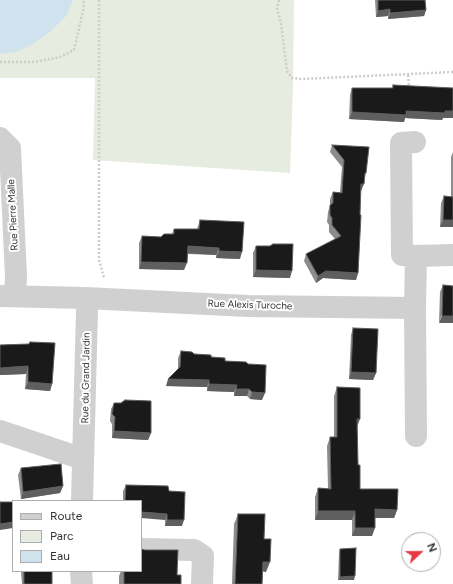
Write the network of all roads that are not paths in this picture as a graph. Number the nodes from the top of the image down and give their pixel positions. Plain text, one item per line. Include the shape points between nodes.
1 (0, 138) edge
2 (415, 142) dead end
3 (453, 255) edge
4 (416, 256) junction
5 (8, 296) edge
6 (85, 298) junction
7 (416, 308) junction
8 (0, 431) edge
9 (416, 436) dead end
10 (84, 459) junction
11 (82, 500) edge
12 (142, 549) edge
13 (81, 572) edge
14 (82, 584) edge
15 (202, 584) edge

1 - 5 street, Rue Pierre Malle via 10,148 16,277
2 - 4 street via 401,143 402,255
3 - 4 street
4 - 7 street
5 - 6 street, Rue Alexis Turoche
6 - 7 street, Rue Alexis Turoche via 248,306
6 - 10 street, Rue du Grand Jardin via 88,310
7 - 9 street
8 - 10 street
10 - 11 street, Rue du Grand Jardin
12 - 15 street via 194,550 203,556
13 - 14 street

